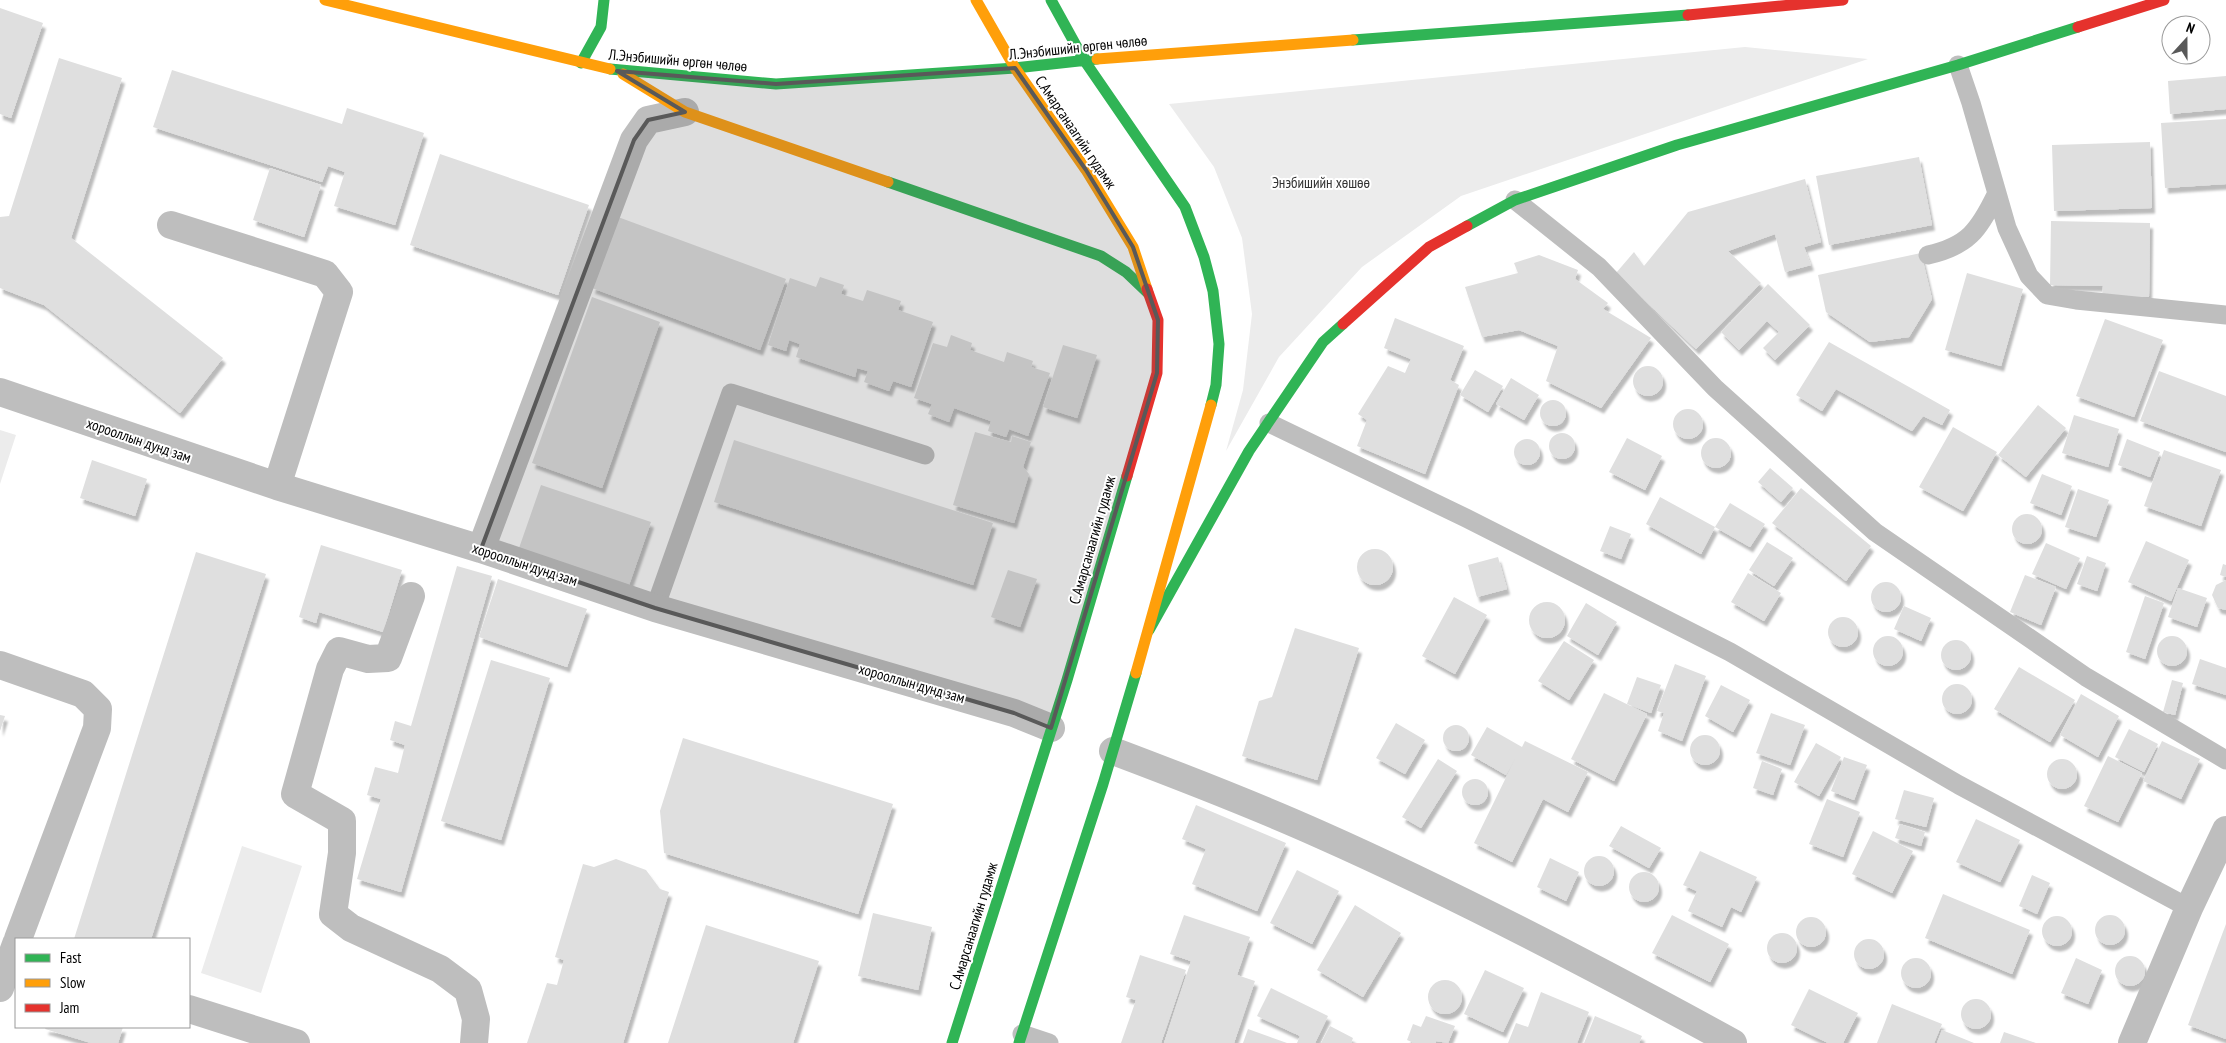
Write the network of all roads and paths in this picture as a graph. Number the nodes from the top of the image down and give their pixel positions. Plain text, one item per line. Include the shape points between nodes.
1 (324, 0) edge
2 (604, 0) edge
3 (976, 0) edge
4 (1051, 0) edge
5 (1842, 0) edge
6 (2164, 0) edge
7 (1084, 60) junction
8 (581, 63) junction
9 (1958, 65) junction
10 (1015, 68) junction
11 (617, 71) junction
12 (684, 112) junction
13 (1996, 195) junction
14 (1515, 200) junction
15 (172, 224) dead end
16 (1928, 255) dead end
17 (1148, 293) junction
18 (2226, 315) edge
19 (0, 392) edge
20 (1269, 422) junction
21 (924, 455) dead end
22 (277, 486) junction
23 (481, 549) junction
24 (411, 596) dead end
25 (655, 608) junction
26 (1149, 630) junction
27 (0, 665) edge
28 (1051, 728) junction
29 (1113, 751) junction
30 (2226, 760) edge
31 (2226, 830) edge
32 (2189, 908) junction
33 (18, 938) edge
34 (15, 947) edge
35 (0, 988) edge
36 (190, 1008) edge
37 (1020, 1038) edge
38 (296, 1043) edge
39 (474, 1043) edge
40 (952, 1043) edge
41 (1049, 1043) edge
42 (1734, 1043) edge
43 (2132, 1043) edge

1 - 8 main road, Л.Энэбишийн өргөн чөлөө
2 - 8 main road via 602,27
3 - 10 main road, С.Амарсанаагийн гудамж
4 - 7 main road
5 - 7 main road, Л.Энэбишийн өргөн чөлөө
6 - 9 main road
7 - 10 main road, Л.Энэбишийн өргөн чөлөө
7 - 26 main road via 1185,207 1213,291 1219,344 1216,385
8 - 11 main road, Л.Энэбишийн өргөн чөлөө
9 - 13 lane
9 - 14 main road via 1678,145
10 - 11 main road, Л.Энэбишийн өргөн чөлөө via 776,84
10 - 17 main road, С.Амарсанаагийн гудамж via 1086,170 1133,247
11 - 12 main road
12 - 17 main road via 1101,256 1126,272
12 - 23 street via 648,120 634,140
13 - 16 lane via 1971,236 1952,248
13 - 18 lane via 2019,258 2029,276 2047,295
14 - 20 main road via 1429,248 1323,342
14 - 30 lane via 1599,267 1715,388 1875,532 2086,677
15 - 22 street via 325,274 339,292
17 - 28 main road, С.Амарсанаагийн гудамж via 1158,320 1156,373
19 - 22 street, хорооллын дунд зам
20 - 26 main road via 1249,451
20 - 32 lane via 1730,652 1959,785
21 - 25 lane via 730,393
22 - 23 street, хорооллын дунд зам
23 - 25 street, хорооллын дунд зам
24 - 39 street via 388,658 368,659 339,651 330,669 295,794 342,821 342,853 333,914 350,928 440,969 468,990 476,1019
25 - 28 street, хорооллын дунд зам via 1014,713
26 - 29 main road
27 - 33 street via 83,694 98,709 97,728
28 - 40 main road, С.Амарсанаагийн гудамж
29 - 37 main road
29 - 42 street via 1309,830 1398,870 1505,922
31 - 32 street
32 - 43 street
34 - 35 street
36 - 38 street
37 - 41 lane

